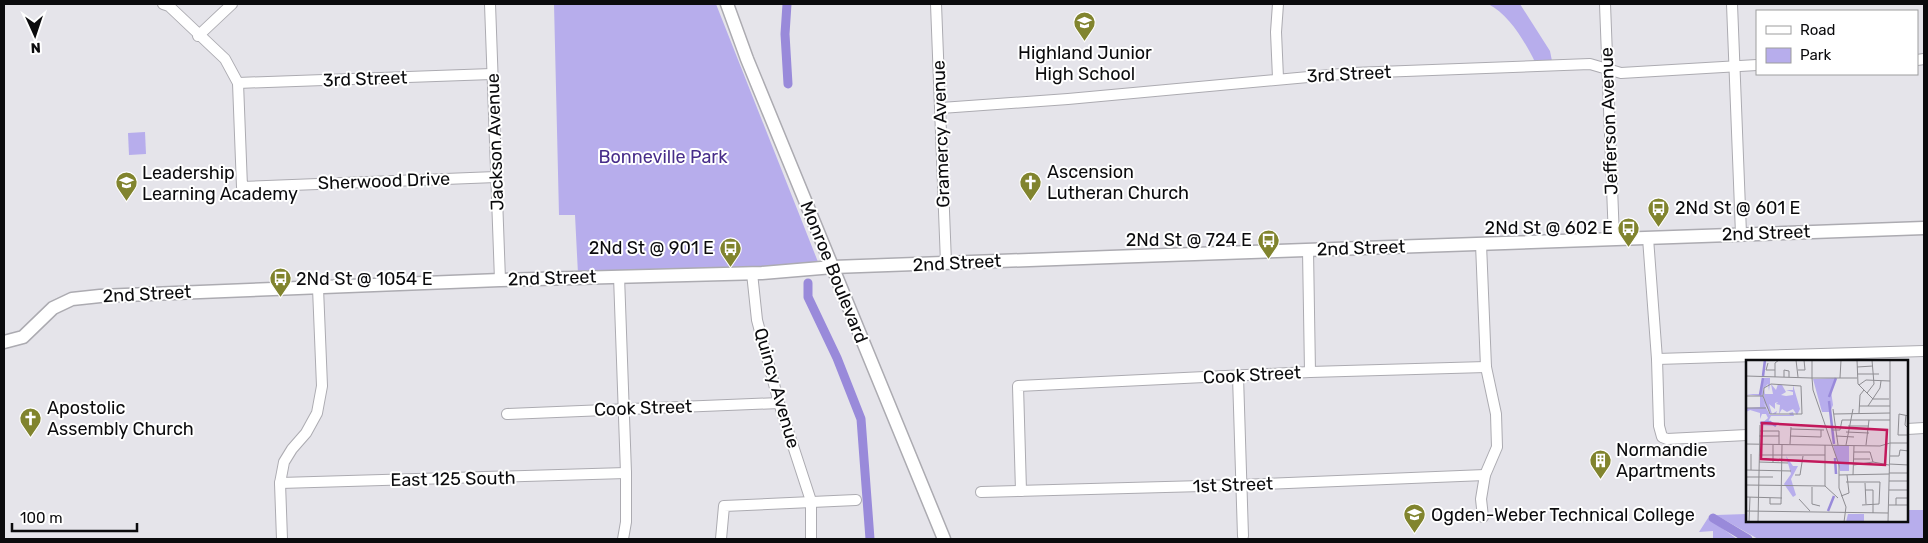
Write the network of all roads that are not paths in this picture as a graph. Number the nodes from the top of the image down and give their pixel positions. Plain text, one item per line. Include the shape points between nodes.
1 (163, 4) edge
2 (232, 4) edge
3 (490, 4) edge
4 (727, 4) edge
5 (936, 4) edge
6 (1278, 4) edge
7 (1605, 4) edge
8 (1732, 4) edge
9 (198, 36) junction
10 (1756, 65) edge
11 (1735, 67) junction
12 (1606, 70) junction
13 (492, 74) junction
14 (1278, 78) junction
15 (238, 83) junction
16 (941, 108) junction
17 (496, 177) junction
18 (1924, 228) edge
19 (1742, 234) junction
20 (1648, 238) junction
21 (1614, 239) junction
22 (1481, 244) junction
23 (1308, 250) junction
24 (946, 263) junction
25 (832, 268) junction
26 (752, 274) junction
27 (619, 276) junction
28 (500, 280) junction
29 (318, 288) junction
30 (4, 342) edge
31 (1924, 350) edge
32 (1657, 359) junction
33 (1486, 367) junction
34 (1310, 372) junction
35 (1238, 376) junction
36 (779, 403) junction
37 (623, 409) junction
38 (507, 414) dead end
39 (1924, 428) edge
40 (1908, 429) edge
41 (1746, 435) edge
42 (626, 473) junction
43 (1485, 475) junction
44 (280, 483) junction
45 (1240, 485) junction
46 (1020, 491) junction
47 (981, 492) dead end
48 (856, 500) dead end
49 (811, 501) junction
50 (1483, 517) dead end
51 (1243, 536) dead end
52 (282, 539) edge
53 (623, 539) edge
54 (721, 539) edge
55 (811, 539) edge
56 (944, 539) edge

1 - 9 street via 169,6
2 - 9 street
3 - 13 street, Jackson Avenue
4 - 25 main road, Monroe Boulevard
5 - 16 street, Gramercy Avenue
6 - 14 street
7 - 12 street, Jefferson Avenue
8 - 11 street
9 - 15 street via 225,59
10 - 11 street, 3rd Street
11 - 12 street, 3rd Street via 1621,73
11 - 19 street
12 - 14 street, 3rd Street via 1590,64
12 - 21 street, Jefferson Avenue
13 - 15 street, 3rd Street
13 - 17 street, Jackson Avenue
14 - 16 street, 3rd Street
15 - 17 street, Sherwood Drive via 242,187
16 - 24 street, Gramercy Avenue
17 - 28 street, Jackson Avenue
18 - 19 main road, 2nd Street
19 - 20 main road, 2nd Street
20 - 21 main road, 2nd Street
20 - 32 street
21 - 22 main road, 2nd Street
22 - 23 main road, 2nd Street
22 - 33 street
23 - 24 main road, 2nd Street
23 - 34 street
24 - 25 main road, 2nd Street
25 - 26 main road, 2nd Street
25 - 56 main road, Monroe Boulevard
26 - 27 main road, 2nd Street
26 - 36 street, Quincy Avenue via 757,320
27 - 28 main road, 2nd Street
27 - 37 street
28 - 29 main road, 2nd Street
29 - 30 main road, 2nd Street via 72,299 53,308 23,337
29 - 44 street via 322,386 317,413 284,462
31 - 32 street
32 - 41 street via 1662,437
33 - 34 street, Cook Street
33 - 43 street via 1496,414 1497,446
34 - 35 street, Cook Street
35 - 45 street
35 - 46 street, Cook Street via 1018,386
36 - 37 street, Cook Street
36 - 49 street, Quincy Avenue
37 - 38 street, Cook Street
37 - 42 street
39 - 40 street
42 - 44 street, East 125 South
42 - 53 street
43 - 45 street, 1st Street
43 - 50 street via 1481,500
44 - 52 street
45 - 46 street, 1st Street
45 - 51 street
46 - 47 street, 1st Street
48 - 49 street
49 - 54 street via 724,506
49 - 55 street, Quincy Avenue

